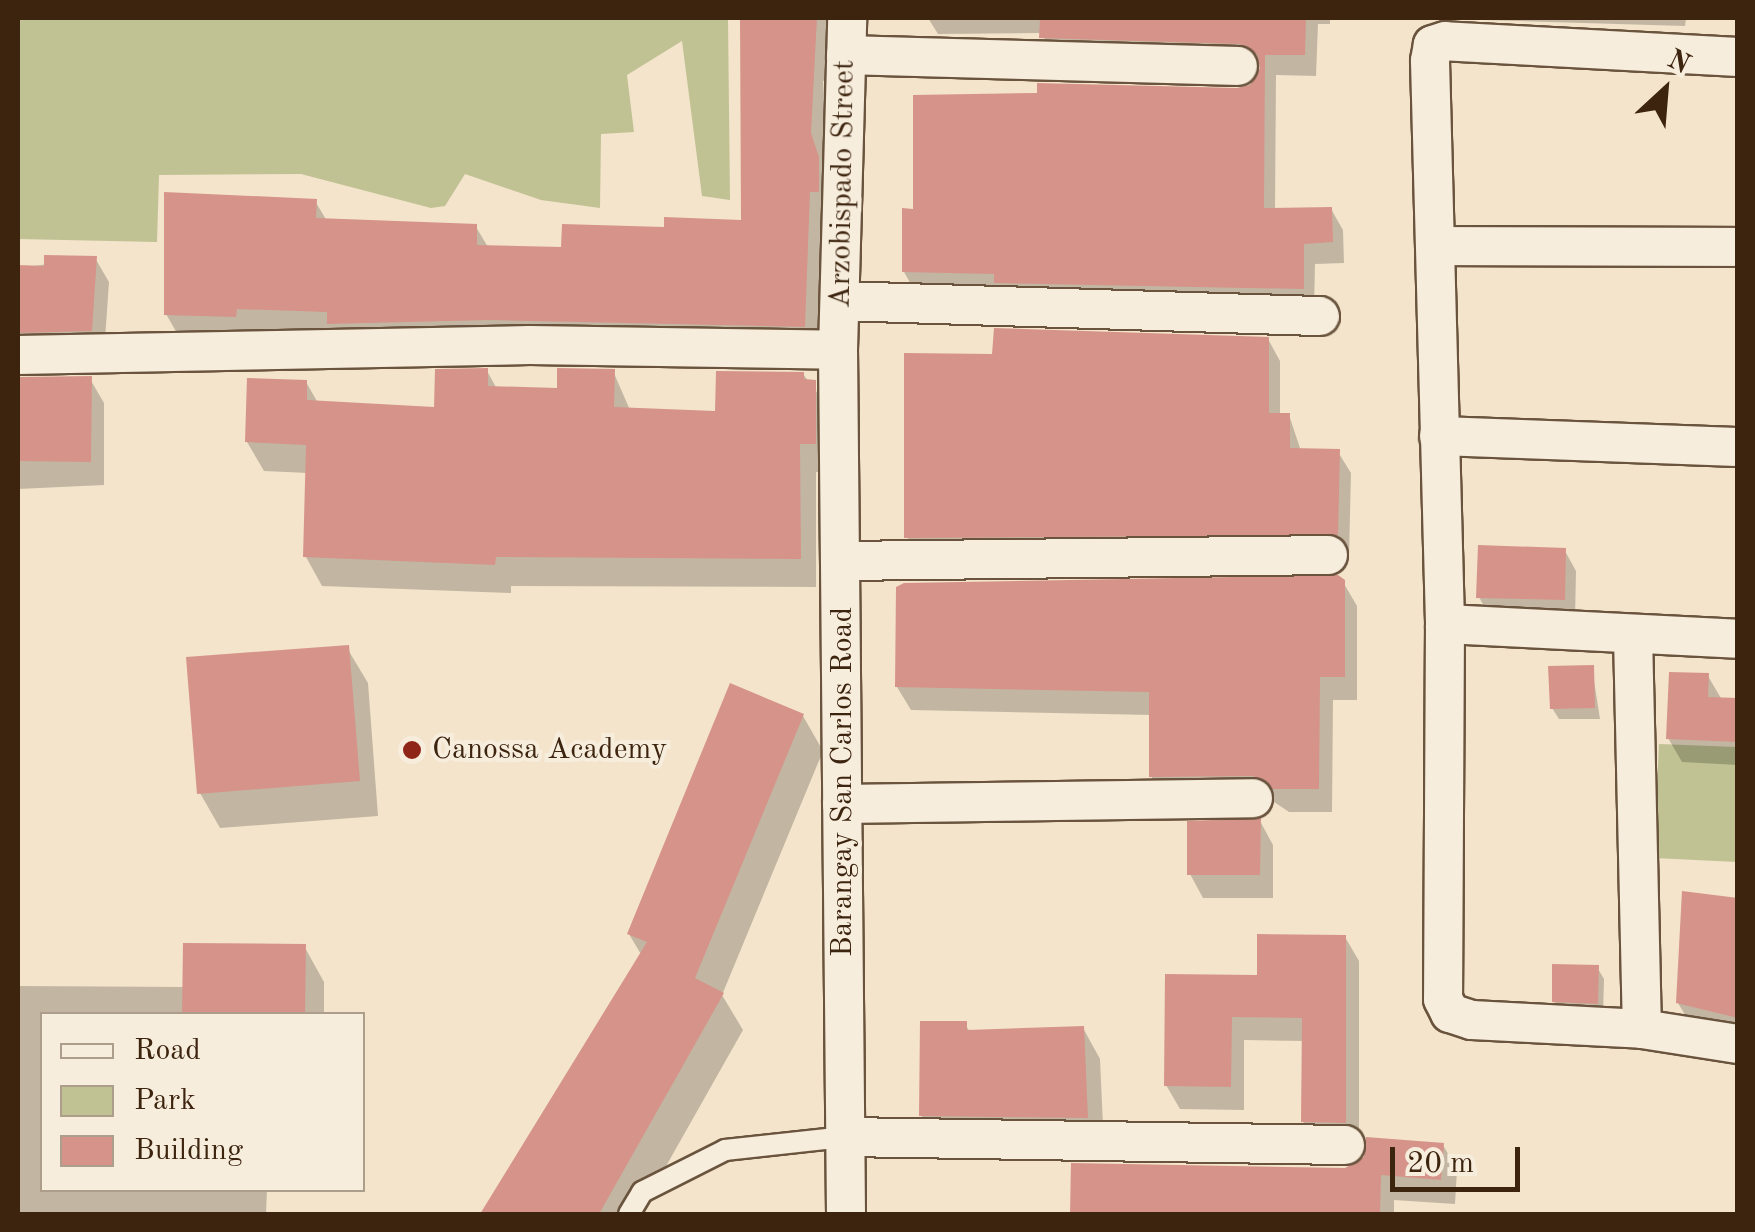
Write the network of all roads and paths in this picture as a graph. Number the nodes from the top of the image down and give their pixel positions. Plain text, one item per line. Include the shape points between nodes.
1 (847, 18) edge
2 (846, 55) junction
3 (1738, 57) edge
4 (1238, 66) dead end
5 (1440, 246) junction
6 (1738, 247) edge
7 (840, 301) junction
8 (1320, 316) dead end
9 (838, 350) junction
10 (18, 355) edge
11 (1439, 436) junction
12 (1738, 447) edge
13 (1328, 555) dead end
14 (842, 562) junction
15 (1445, 624) junction
16 (1634, 635) junction
17 (1738, 639) edge
18 (1253, 798) dead end
19 (842, 804) junction
20 (1642, 1030) junction
21 (1738, 1044) edge
22 (844, 1137) junction
23 (1345, 1145) dead end
24 (629, 1214) edge
25 (846, 1214) edge

1 - 2 street, Arzobispado Street
2 - 4 street
2 - 7 street, Arzobispado Street
3 - 5 street via 1438,42 1430,61
5 - 6 street
5 - 11 street
7 - 8 street
7 - 9 street, Arzobispado Street
9 - 10 street via 530,345
9 - 14 street, Barangay San Carlos Road
11 - 12 street
11 - 15 street
13 - 14 street
14 - 19 street, Barangay San Carlos Road
15 - 16 street
15 - 20 street via 1443,998 1450,1012 1472,1020
16 - 17 street
16 - 20 street
18 - 19 street
19 - 22 street, Barangay San Carlos Road
20 - 21 street
22 - 23 street
22 - 24 lane via 725,1150 642,1192
22 - 25 street, Barangay San Carlos Road

